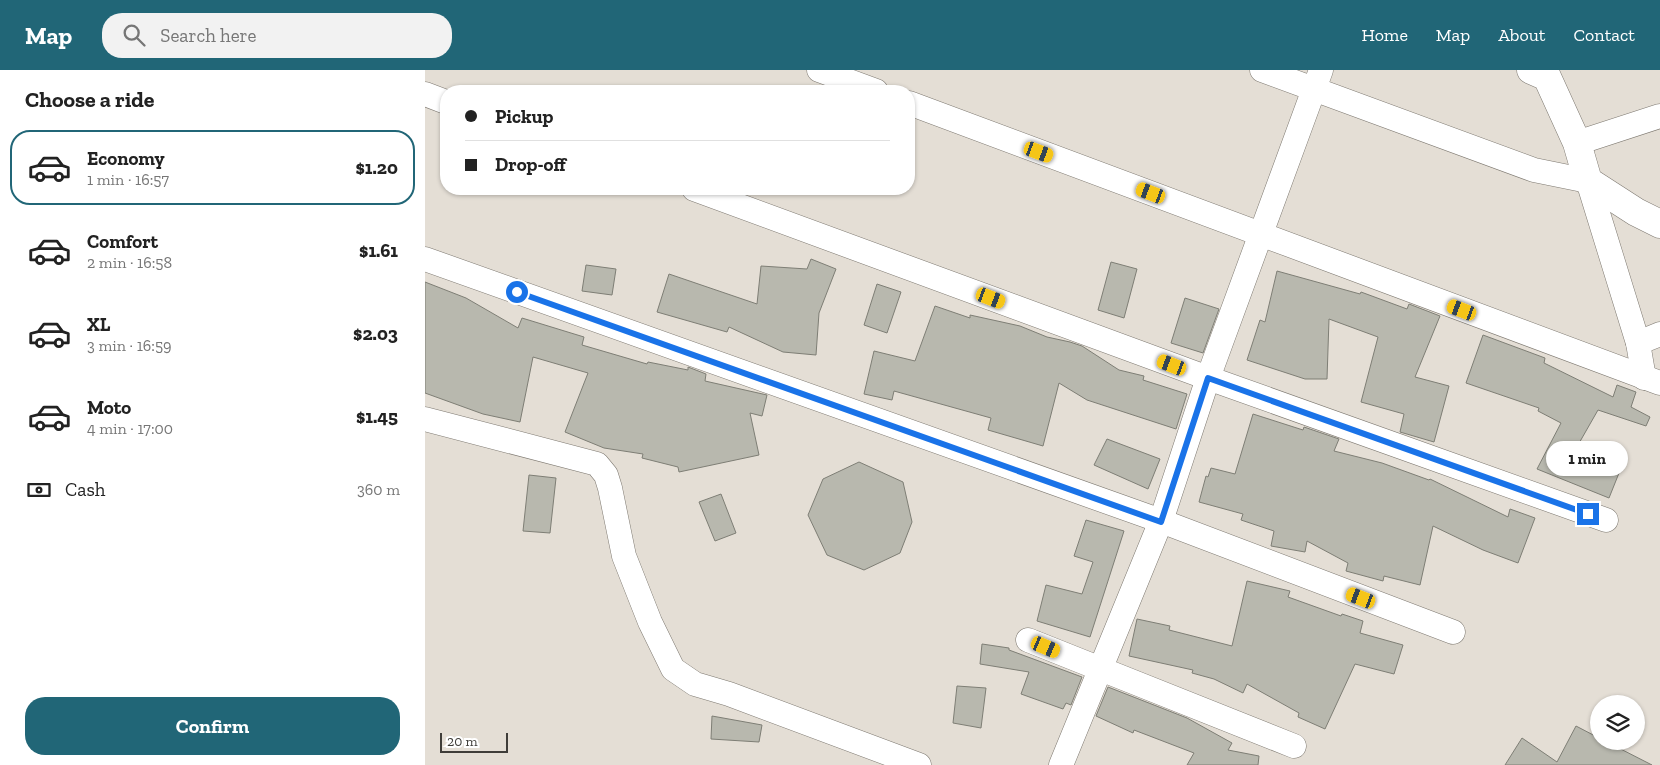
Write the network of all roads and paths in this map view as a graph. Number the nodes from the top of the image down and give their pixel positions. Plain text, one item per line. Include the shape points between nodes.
1 (819, 70) edge
2 (1262, 70) edge
3 (1542, 72) edge
4 (1318, 80) edge
5 (860, 85) edge
6 (425, 94) edge
7 (440, 100) edge
8 (915, 105) edge
9 (1660, 116) edge
10 (1577, 143) junction
11 (1587, 181) junction
12 (710, 195) edge
13 (1660, 224) edge
14 (1262, 235) junction
15 (425, 259) edge
16 (1660, 334) edge
17 (1637, 343) junction
18 (1208, 378) junction
19 (1652, 380) edge
20 (425, 419) edge
21 (1606, 520) dead end
22 (1161, 522) junction
23 (1453, 632) dead end
24 (1028, 640) dead end
25 (1100, 670) junction
26 (1294, 746) dead end
27 (919, 765) edge
28 (1061, 765) edge

1 - 5 street
2 - 4 street
3 - 10 street
4 - 11 street via 1534,170
4 - 14 street
6 - 7 street
8 - 14 street
9 - 10 street
10 - 11 street
11 - 13 street
11 - 17 street
12 - 18 street
14 - 18 street
14 - 19 street
15 - 22 street
16 - 17 street
17 - 19 street
18 - 21 street
18 - 22 street
20 - 27 street via 597,464 610,488 624,556 673,669 695,684
22 - 23 street
22 - 25 street
24 - 25 street
25 - 26 street
25 - 28 street

